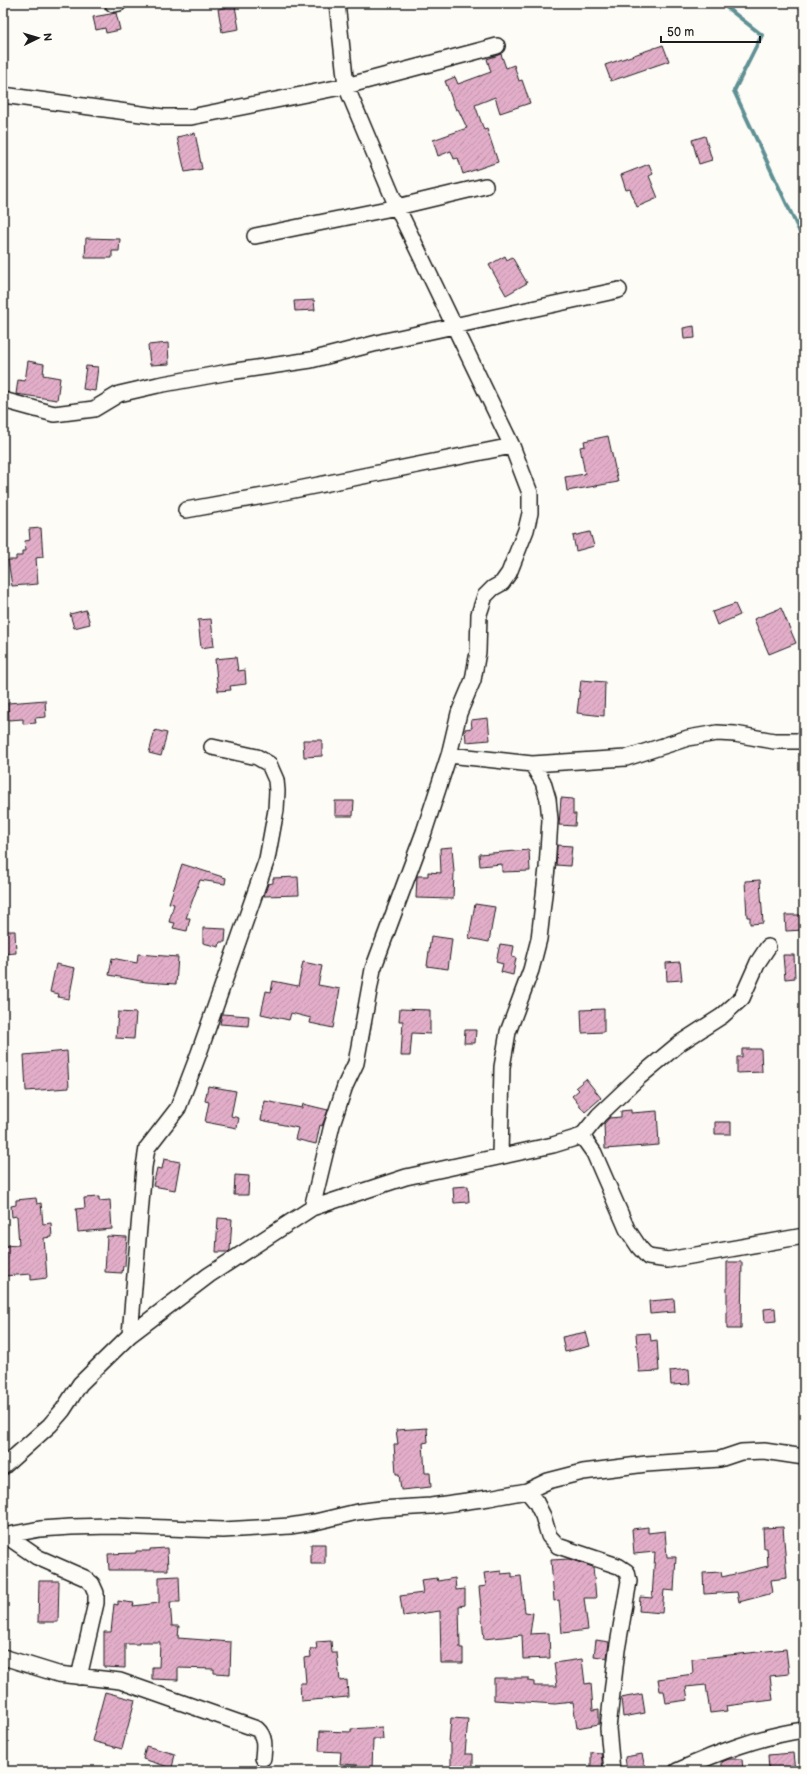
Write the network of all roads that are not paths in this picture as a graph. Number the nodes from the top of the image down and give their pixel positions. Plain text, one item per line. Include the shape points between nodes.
1 (337, 3) edge
2 (497, 46) dead end
3 (346, 86) junction
4 (3, 95) edge
5 (485, 186) dead end
6 (397, 207) junction
7 (255, 236) dead end
8 (619, 290) dead end
9 (455, 326) junction
10 (3, 400) edge
11 (512, 446) junction
12 (186, 510) dead end
13 (804, 741) edge
14 (212, 747) dead end
15 (450, 755) junction
16 (532, 764) junction
17 (768, 947) dead end
18 (582, 1136) junction
19 (500, 1156) junction
20 (312, 1208) junction
21 (804, 1236) edge
22 (130, 1335) junction
23 (804, 1457) edge
24 (3, 1467) edge
25 (527, 1491) junction
26 (6, 1537) edge
27 (3, 1657) edge
28 (79, 1677) junction
29 (804, 1730) edge
30 (263, 1758) dead end
31 (612, 1771) edge
32 (677, 1771) edge

1 - 3 street
2 - 3 street
3 - 4 street via 191,117 163,117
3 - 6 street
5 - 6 street
6 - 7 street
6 - 9 street
8 - 9 street
9 - 10 street via 312,360 158,385 119,394 94,409 54,414
9 - 11 street
11 - 12 street
11 - 15 street via 530,493 530,513 509,573 502,583 486,596 479,614 476,670 459,713
13 - 16 street via 774,741 717,733 688,738 626,758
14 - 22 street via 257,757 269,764 276,780 276,810 267,859 199,1054 178,1108 147,1148
15 - 16 street
15 - 20 street via 373,969 356,1063 332,1125
16 - 19 street via 543,782 548,799 550,820 547,868 539,939 531,970 508,1032 502,1067
17 - 18 street via 758,962 742,998 722,1016 680,1043 638,1078 599,1115
18 - 19 street
18 - 21 street via 594,1152 627,1229 648,1257 668,1260
19 - 20 street via 406,1177
20 - 22 street via 209,1274
22 - 24 street via 80,1384 50,1425
23 - 25 street via 764,1451 741,1452 720,1459 646,1464 583,1472 548,1481
25 - 26 street via 431,1506 357,1512 290,1526 223,1530 71,1527 40,1529
25 - 31 street via 543,1516 549,1536 558,1546 618,1566 627,1572 629,1581 617,1650 608,1728
26 - 28 street via 37,1557 85,1578 92,1584 96,1593 96,1603
27 - 28 street via 58,1674
28 - 30 street via 120,1681 257,1730 262,1734 264,1742
29 - 32 street via 785,1732 754,1742

